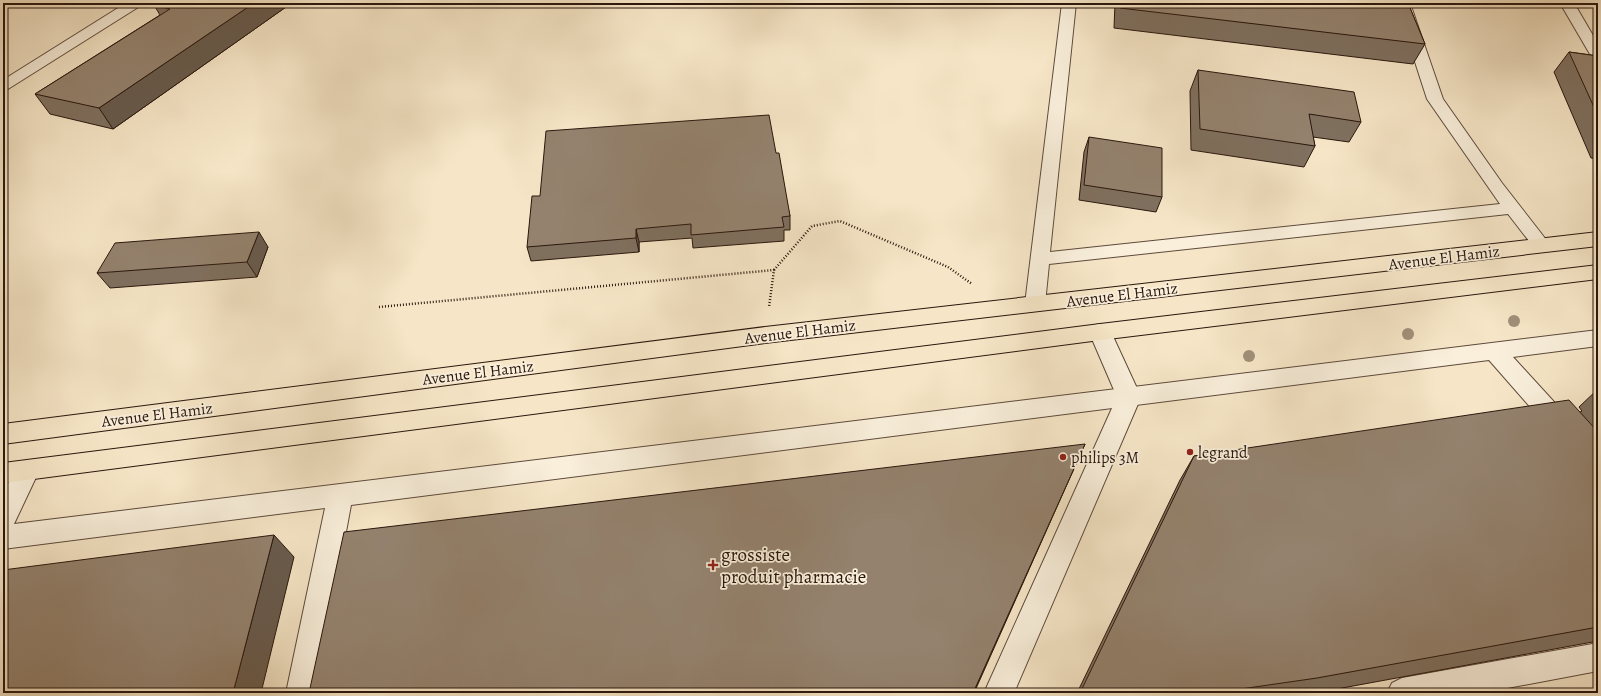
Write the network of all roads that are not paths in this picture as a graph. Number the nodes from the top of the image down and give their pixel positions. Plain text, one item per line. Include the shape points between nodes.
1 (135, 3) edge
2 (1069, 3) edge
3 (1403, 3) edge
4 (1567, 3) edge
5 (1598, 56) edge
6 (3, 86) edge
7 (1512, 208) junction
8 (1598, 240) edge
9 (1542, 246) junction
10 (1040, 259) junction
11 (1598, 272) edge
12 (1035, 304) junction
13 (1100, 332) junction
14 (1598, 338) edge
15 (1494, 351) junction
16 (1129, 396) junction
17 (3, 434) edge
18 (1598, 467) edge
19 (15, 472) edge
20 (340, 495) junction
21 (3, 519) edge
22 (3, 537) edge
23 (1598, 657) edge
24 (301, 693) edge
25 (999, 693) edge
26 (1402, 693) edge

1 - 6 lane
2 - 10 lane
3 - 7 lane via 1435,100
4 - 5 lane
7 - 9 lane
7 - 10 lane
8 - 9 highway, Avenue El Hamiz
9 - 12 highway, Avenue El Hamiz
10 - 12 lane
11 - 13 highway
12 - 17 highway, Avenue El Hamiz via 765,335
13 - 16 street
13 - 19 highway
14 - 15 street
15 - 16 street
15 - 18 street
16 - 20 street
16 - 25 street
19 - 21 street
20 - 22 street
20 - 24 street
23 - 26 street

